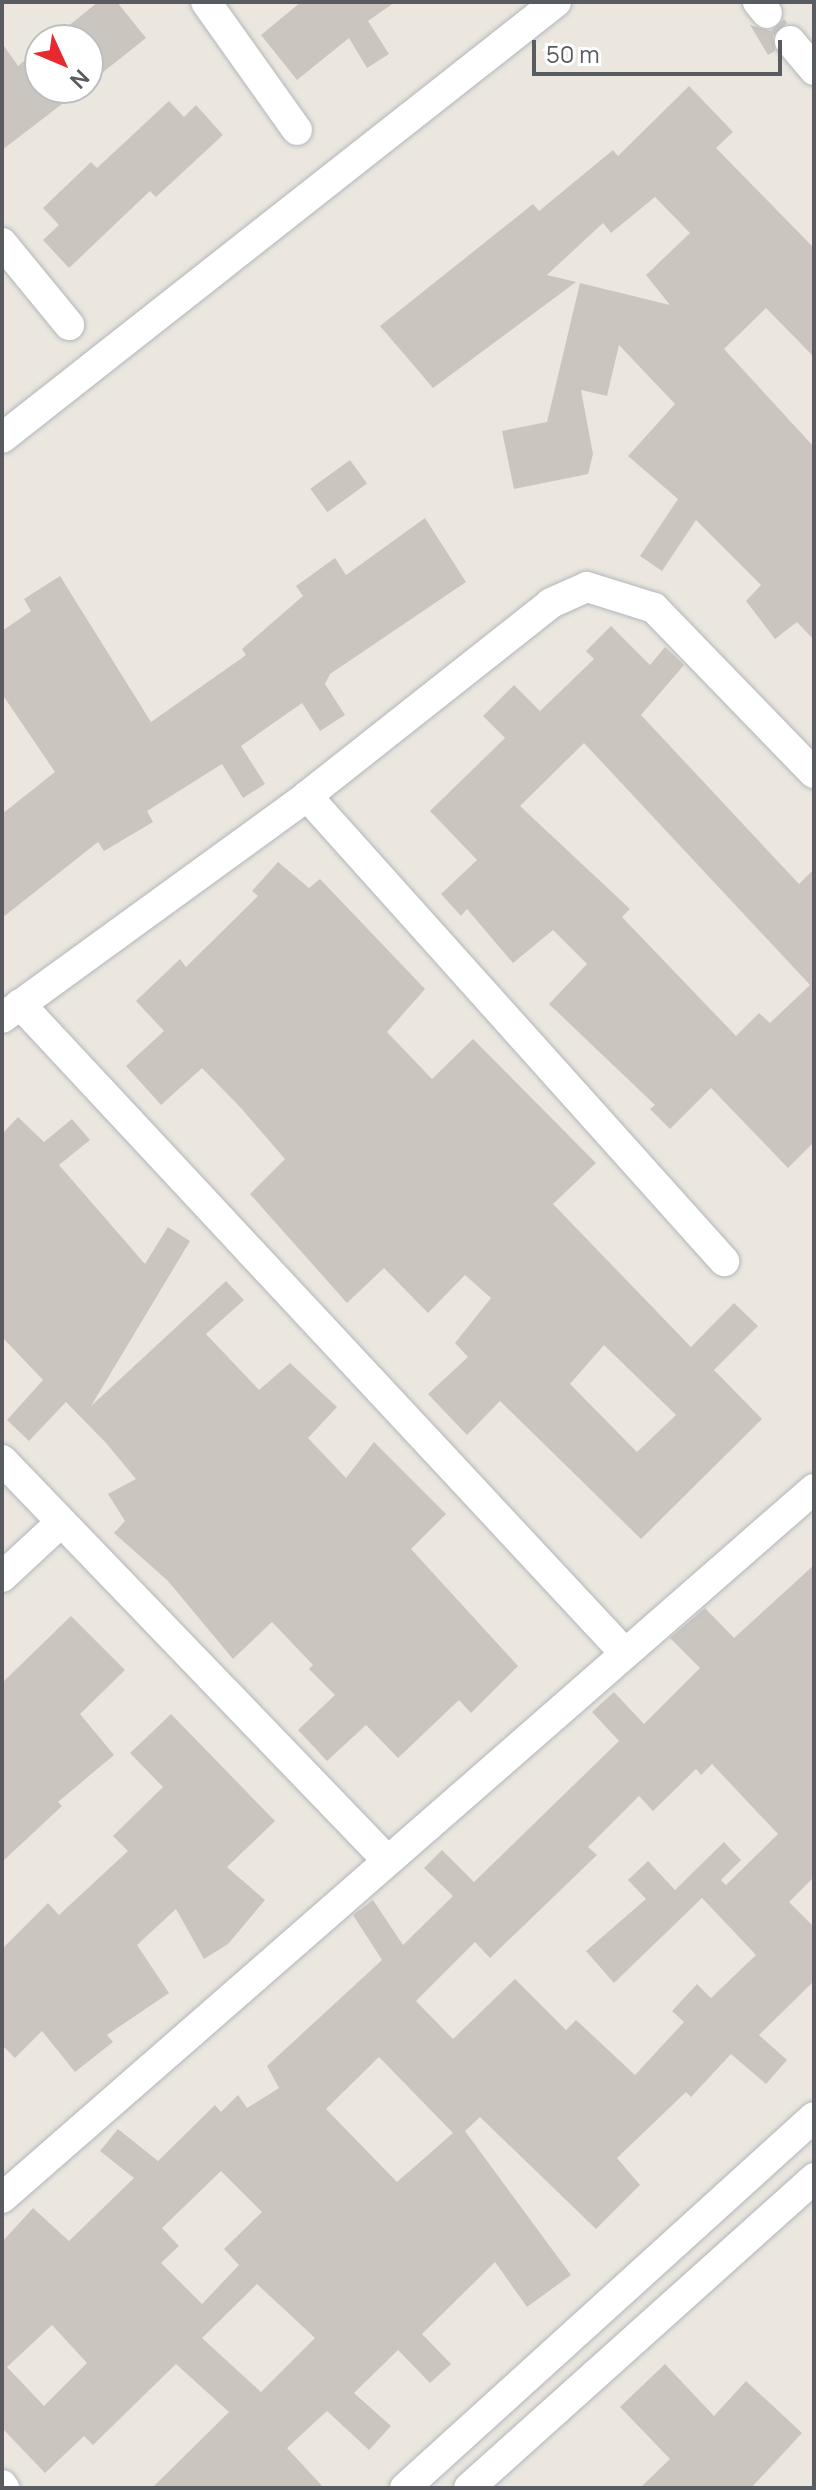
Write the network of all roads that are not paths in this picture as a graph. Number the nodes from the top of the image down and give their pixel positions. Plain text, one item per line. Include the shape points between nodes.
1 (206, 2) edge
2 (556, 2) edge
3 (790, 41) dead end
4 (814, 70) edge
5 (297, 130) dead end
6 (2, 243) edge
7 (69, 325) dead end
8 (2, 438) edge
9 (814, 773) edge
10 (307, 796) junction
11 (11, 1011) edge
12 (724, 1261) dead end
13 (2, 1460) edge
14 (814, 1489) edge
15 (59, 1524) junction
16 (2, 1577) edge
17 (623, 1651) junction
18 (387, 1860) junction
19 (814, 2117) edge
20 (814, 2178) edge
21 (2, 2198) edge
22 (405, 2488) edge
23 (469, 2488) edge

1 - 5 street
2 - 8 street
3 - 4 street
6 - 7 street
9 - 10 street via 654,608 587,587 551,603 434,690
10 - 11 street
10 - 12 street
11 - 17 street
13 - 15 street
14 - 17 street
15 - 16 street
15 - 18 street
17 - 18 street
18 - 21 street
19 - 22 street
20 - 23 street

